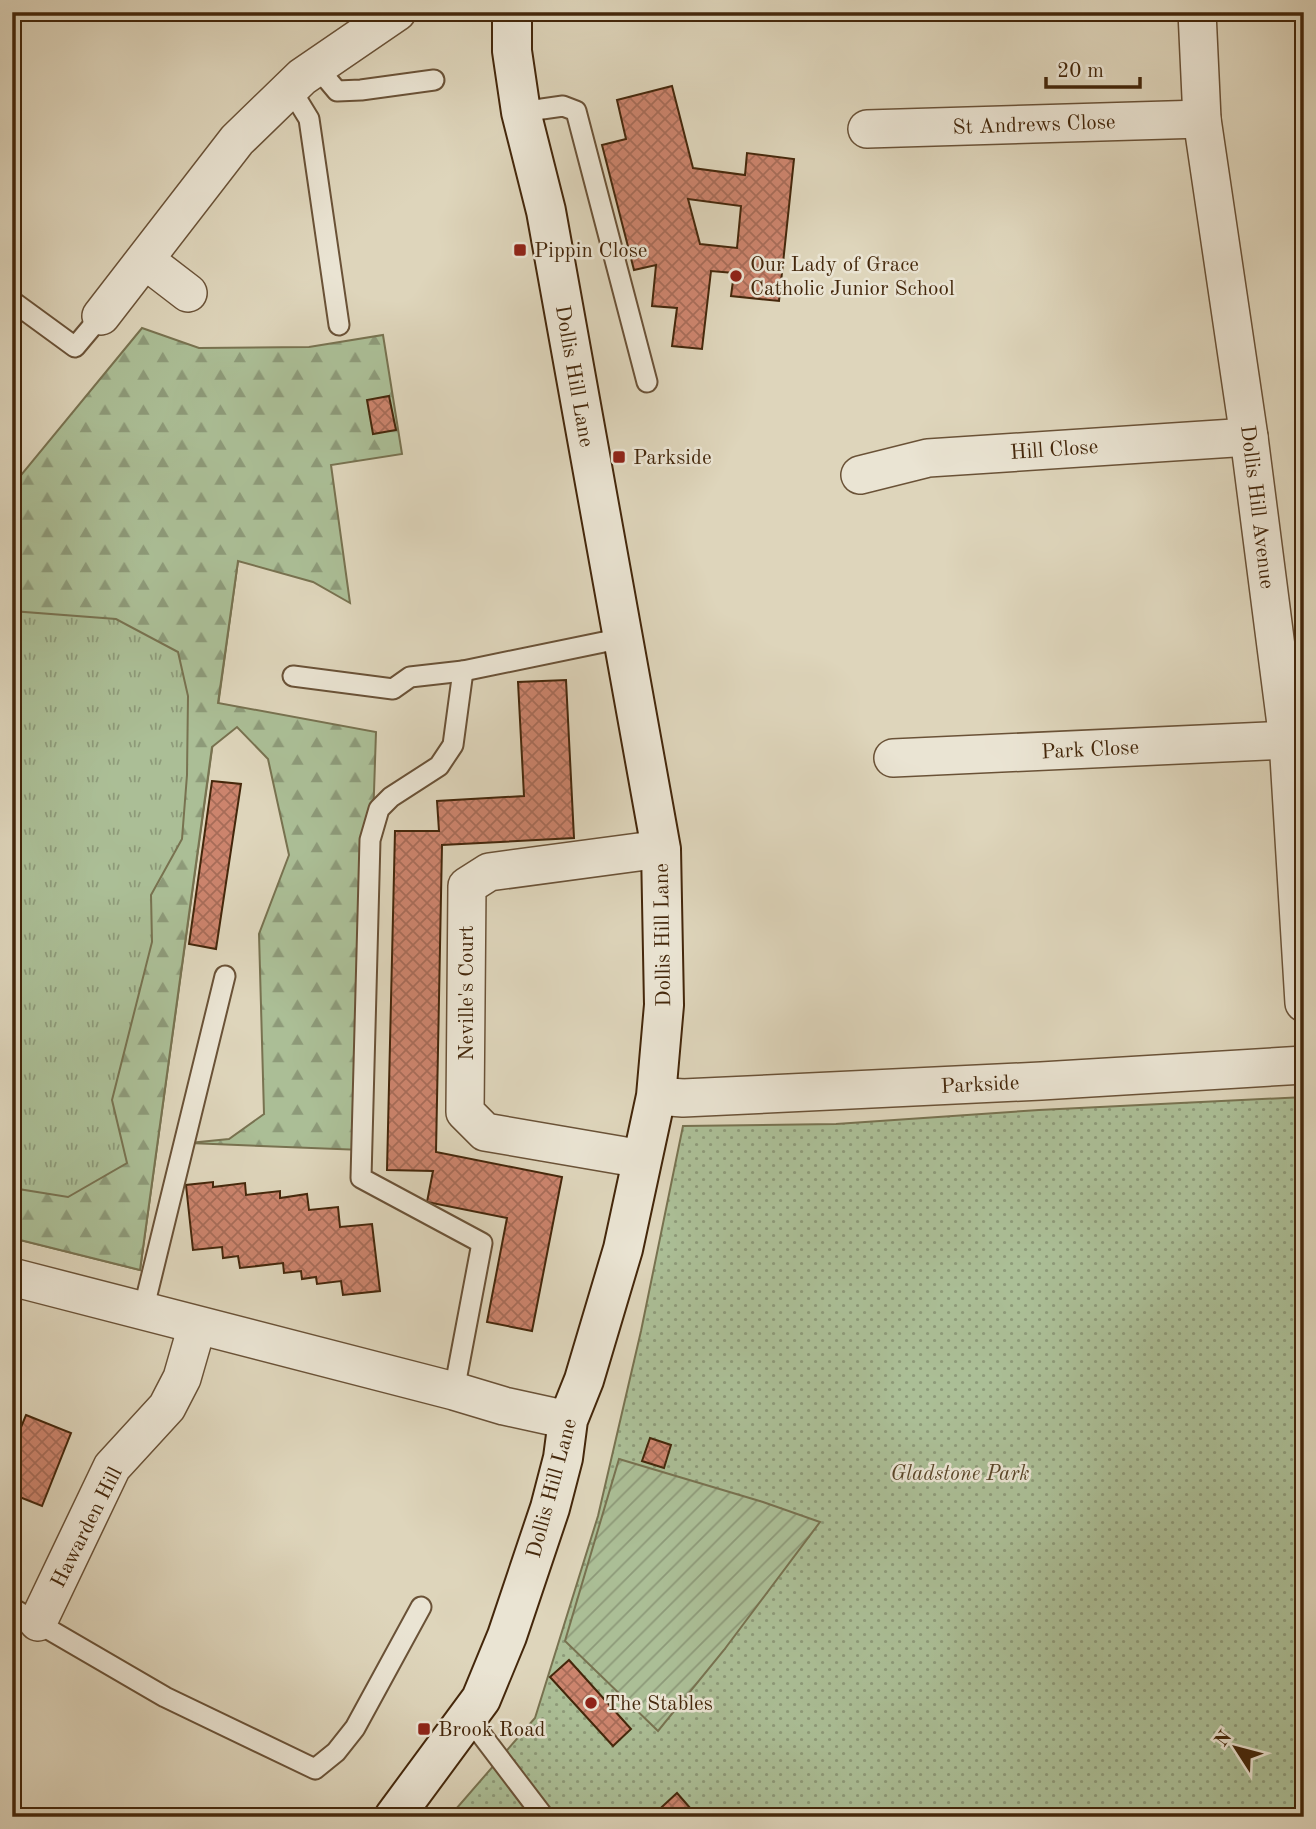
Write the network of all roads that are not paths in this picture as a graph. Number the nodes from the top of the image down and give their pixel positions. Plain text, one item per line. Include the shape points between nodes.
1 (397, 12) edge
2 (512, 12) edge
3 (1197, 12) edge
4 (303, 77) junction
5 (434, 80) dead end
6 (521, 112) junction
7 (1202, 118) junction
8 (867, 129) dead end
9 (145, 260) junction
10 (188, 293) dead end
11 (12, 301) edge
12 (102, 316) joint
13 (339, 325) dead end
14 (647, 382) dead end
15 (1249, 436) junction
16 (860, 475) dead end
17 (624, 638) junction
18 (463, 671) junction
19 (293, 676) dead end
20 (1287, 740) junction
21 (893, 758) dead end
22 (661, 849) junction
23 (225, 976) dead end
24 (1304, 1003) edge
25 (1304, 1065) edge
26 (656, 1096) junction
27 (642, 1159) junction
28 (12, 1277) edge
29 (143, 1311) junction
30 (197, 1326) junction
31 (454, 1391) junction
32 (568, 1420) junction
33 (421, 1607) dead end
34 (25, 1615) edge
35 (468, 1717) junction
36 (394, 1817) edge
37 (544, 1817) edge

1 - 4 street
2 - 6 street, Dollis Hill Lane
3 - 7 street, Dollis Hill Avenue
4 - 5 lane via 337,91
4 - 9 street via 237,141
4 - 13 lane
6 - 14 lane via 554,106 576,111
6 - 17 street, Dollis Hill Lane via 546,211
7 - 8 street, St Andrews Close
7 - 15 street, Dollis Hill Avenue
9 - 10 street
9 - 12 street
11 - 12 lane via 75,347
15 - 16 street, Hill Close via 928,457
15 - 20 street, Dollis Hill Avenue
17 - 18 lane
17 - 22 street, Dollis Hill Lane
18 - 19 lane via 410,677 393,689
18 - 31 lane via 453,745 439,765 379,809 370,840 361,1178 482,1243
20 - 21 street, Park Close
20 - 24 street, Dollis Hill Avenue
22 - 26 street, Dollis Hill Lane via 664,1005
22 - 27 street, Neville's Court via 489,872 467,886 466,1112 485,1132
23 - 29 lane
25 - 26 street, Parkside
26 - 27 street, Dollis Hill Lane
27 - 32 street, Dollis Hill Lane via 623,1249
28 - 29 street
29 - 30 street
30 - 31 street
30 - 34 street, Hawarden Hill via 182,1378 167,1407 112,1467
31 - 32 street
32 - 35 street, Dollis Hill Lane via 550,1508 507,1636 481,1699
33 - 34 lane, Hawarden Hill via 355,1728 315,1769 164,1696
35 - 36 street, Dollis Hill Lane
35 - 37 lane

